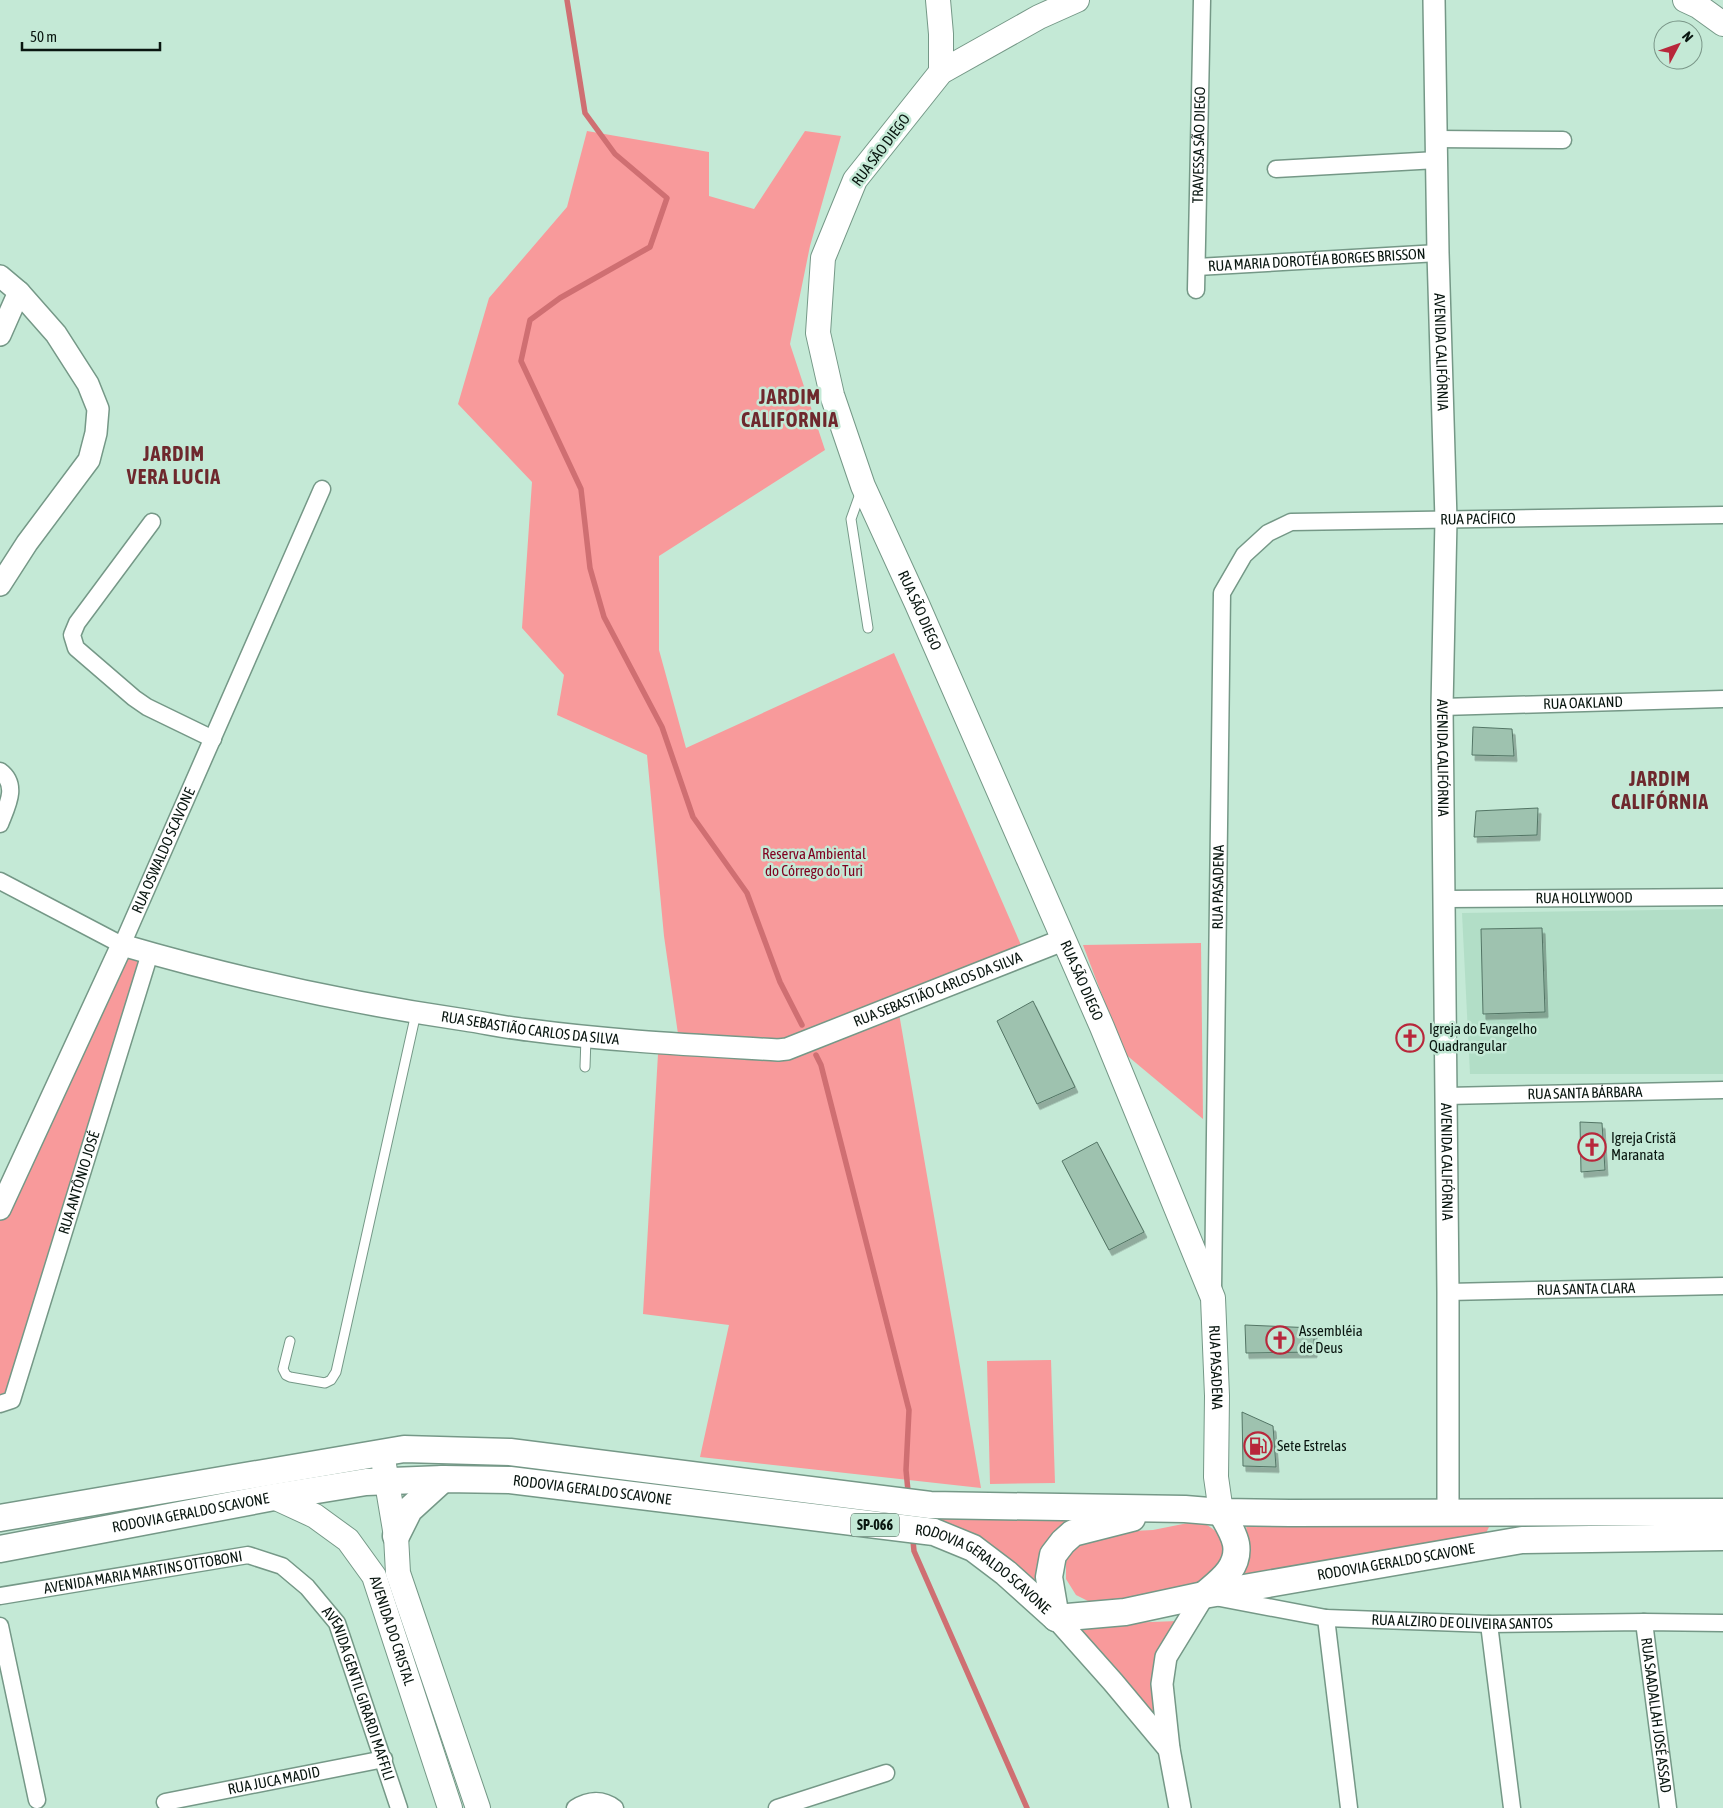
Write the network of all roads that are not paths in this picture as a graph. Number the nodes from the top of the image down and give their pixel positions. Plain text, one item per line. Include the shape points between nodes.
1 (938, 0) edge
2 (1077, 0) edge
3 (1202, 0) edge
4 (1434, 0) edge
5 (1685, 0) edge
6 (1043, 8) edge
7 (1723, 24) edge
8 (941, 72) junction
9 (1563, 140) dead end
10 (1436, 149) junction
11 (1276, 169) dead end
12 (1438, 252) junction
13 (1197, 267) junction
14 (0, 276) edge
15 (1196, 290) dead end
16 (19, 292) junction
17 (0, 335) edge
18 (863, 486) junction
19 (322, 490) dead end
20 (1723, 515) edge
21 (1446, 520) junction
22 (152, 522) dead end
23 (1244, 555) joint
24 (0, 585) edge
25 (868, 628) dead end
26 (1723, 699) edge
27 (1442, 707) junction
28 (213, 739) junction
29 (0, 771) edge
30 (0, 824) edge
31 (0, 881) edge
32 (1723, 897) edge
33 (1444, 899) junction
34 (1063, 940) junction
35 (122, 945) junction
36 (150, 953) junction
37 (416, 1013) junction
38 (586, 1036) junction
39 (585, 1067) dead end
40 (1723, 1090) edge
41 (1446, 1096) junction
42 (0, 1209) edge
43 (1214, 1224) junction
44 (1184, 1227) junction
45 (1723, 1286) edge
46 (1448, 1292) junction
47 (1213, 1298) junction
48 (290, 1341) dead end
49 (0, 1404) edge
50 (382, 1453) junction
51 (443, 1479) junction
52 (387, 1481) junction
53 (274, 1497) junction
54 (1184, 1509) junction
55 (1221, 1512) junction
56 (1723, 1512) edge
57 (1448, 1514) junction
58 (0, 1518) edge
59 (396, 1536) junction
60 (1723, 1536) edge
61 (0, 1549) edge
62 (307, 1587) joint
63 (1204, 1595) junction
64 (0, 1596) edge
65 (1056, 1618) junction
66 (1326, 1618) junction
67 (1644, 1622) junction
68 (1723, 1623) edge
69 (1489, 1624) junction
70 (0, 1626) edge
71 (1169, 1749) junction
72 (384, 1759) junction
73 (886, 1773) dead end
74 (38, 1800) dead end
75 (165, 1802) dead end
76 (399, 1808) edge
77 (450, 1808) edge
78 (478, 1808) edge
79 (575, 1808) edge
80 (615, 1808) edge
81 (777, 1808) edge
82 (1180, 1808) edge
83 (1349, 1808) edge
84 (1512, 1808) edge
85 (1668, 1808) edge

1 - 8 main road
2 - 6 main road, RUA SÃO DIEGO
3 - 13 street, TRAVESSA SÃO DIEGO
4 - 10 street, AVENIDA CALIFÓRNIA
5 - 7 main road
6 - 8 main road, RUA SÃO DIEGO
8 - 18 main road, RUA SÃO DIEGO via 855,180 823,258 818,333 832,395
9 - 10 street
10 - 11 street
10 - 12 street, AVENIDA CALIFÓRNIA
12 - 13 street, RUA MARIA DOROTÉIA BORGES BRISSON
12 - 21 street, AVENIDA CALIFÓRNIA
13 - 15 street, TRAVESSA SÃO DIEGO
14 - 16 street
16 - 17 street
16 - 24 street via 56,334 88,384 98,409 89,460
18 - 25 lane via 850,518
18 - 34 main road, RUA SÃO DIEGO
19 - 28 street, RUA OSWALDO SCAVONE
20 - 21 street, RUA PACÍFICO
21 - 23 street, RUA PACÍFICO via 1291,522 1268,533
21 - 27 street, AVENIDA CALIFÓRNIA
22 - 28 street via 77,623 72,635 76,648 134,698
23 - 43 street, RUA PASADENA via 1222,593
26 - 27 street, RUA OAKLAND
27 - 33 street, AVENIDA CALIFÓRNIA
28 - 35 street, RUA OSWALDO SCAVONE
29 - 30 street via 8,777 11,788
31 - 35 street, RUA SEBASTIÃO CARLOS DA SILVA
32 - 33 street, RUA HOLLYWOOD
33 - 41 street, AVENIDA CALIFÓRNIA
34 - 38 street, RUA SEBASTIÃO CARLOS DA SILVA via 788,1049 650,1043
34 - 44 main road, RUA SÃO DIEGO
35 - 36 street, RUA SEBASTIÃO CARLOS DA SILVA
35 - 42 street, RUA OSWALDO SCAVONE
36 - 37 street, RUA SEBASTIÃO CARLOS DA SILVA via 251,980
36 - 49 street, RUA ANTÔNIO JOSÉ via 12,1400
37 - 38 street, RUA SEBASTIÃO CARLOS DA SILVA
37 - 48 lane via 336,1372 331,1380 325,1383 286,1375 283,1369
38 - 39 lane
40 - 41 street, RUA SANTA BÁRBARA
41 - 46 street, AVENIDA CALIFÓRNIA
43 - 44 street via 1198,1231
43 - 47 street, RUA PASADENA
44 - 47 main road, RUA SÃO DIEGO
45 - 46 street, RUA SANTA CLARA
46 - 57 street, AVENIDA CALIFÓRNIA
47 - 55 main road, RUA PASADENA via 1216,1477
50 - 52 main road, AVENIDA DO CRISTAL
50 - 54 main road, RODOVIA GERALDO SCAVONE / SP-066 via 404,1449 510,1452 930,1505
50 - 58 main road, RODOVIA GERALDO SCAVONE / SP-066
51 - 52 main road, RODOVIA GERALDO SCAVONE / SP-066
51 - 59 main road via 409,1510
51 - 65 main road, RODOVIA GERALDO SCAVONE / SP-066 via 510,1480 934,1532 973,1548
52 - 53 main road, RODOVIA GERALDO SCAVONE / SP-066
52 - 59 main road, AVENIDA DO CRISTAL
53 - 61 main road, RODOVIA GERALDO SCAVONE / SP-066
53 - 77 main road, AVENIDA DO CRISTAL via 315,1516 348,1540 374,1576
54 - 55 main road, RODOVIA GERALDO SCAVONE / SP-066
54 - 65 main road via 1073,1533 1053,1555 1049,1577
55 - 57 main road, RODOVIA GERALDO SCAVONE / SP-066
55 - 63 main road via 1236,1544 1235,1560 1228,1574
56 - 57 main road, RODOVIA GERALDO SCAVONE / SP-066
59 - 78 main road, AVENIDA DO CRISTAL via 398,1573
60 - 63 main road, RODOVIA GERALDO SCAVONE via 1522,1540
62 - 64 street, AVENIDA MARIA MARTINS OTTOBONI via 282,1566 248,1555
62 - 72 street, AVENIDA GENTIL GIRARDI MAFFILI via 337,1623
63 - 65 main road, RODOVIA GERALDO SCAVONE via 1125,1612
63 - 66 street, RUA ALZIRO DE OLIVEIRA SANTOS
63 - 71 street via 1166,1657 1162,1684
65 - 71 street
66 - 69 street, RUA ALZIRO DE OLIVEIRA SANTOS
66 - 83 street
67 - 68 street, RUA ALZIRO DE OLIVEIRA SANTOS
67 - 69 street, RUA ALZIRO DE OLIVEIRA SANTOS
67 - 85 street, RUA SAADALLAH JOSÉ ASSAD
69 - 84 street
70 - 74 street
71 - 82 street
72 - 75 street, RUA JUCA MADID
72 - 76 street, AVENIDA GENTIL GIRARDI MAFFILI
73 - 81 street
79 - 80 street via 594,1801

